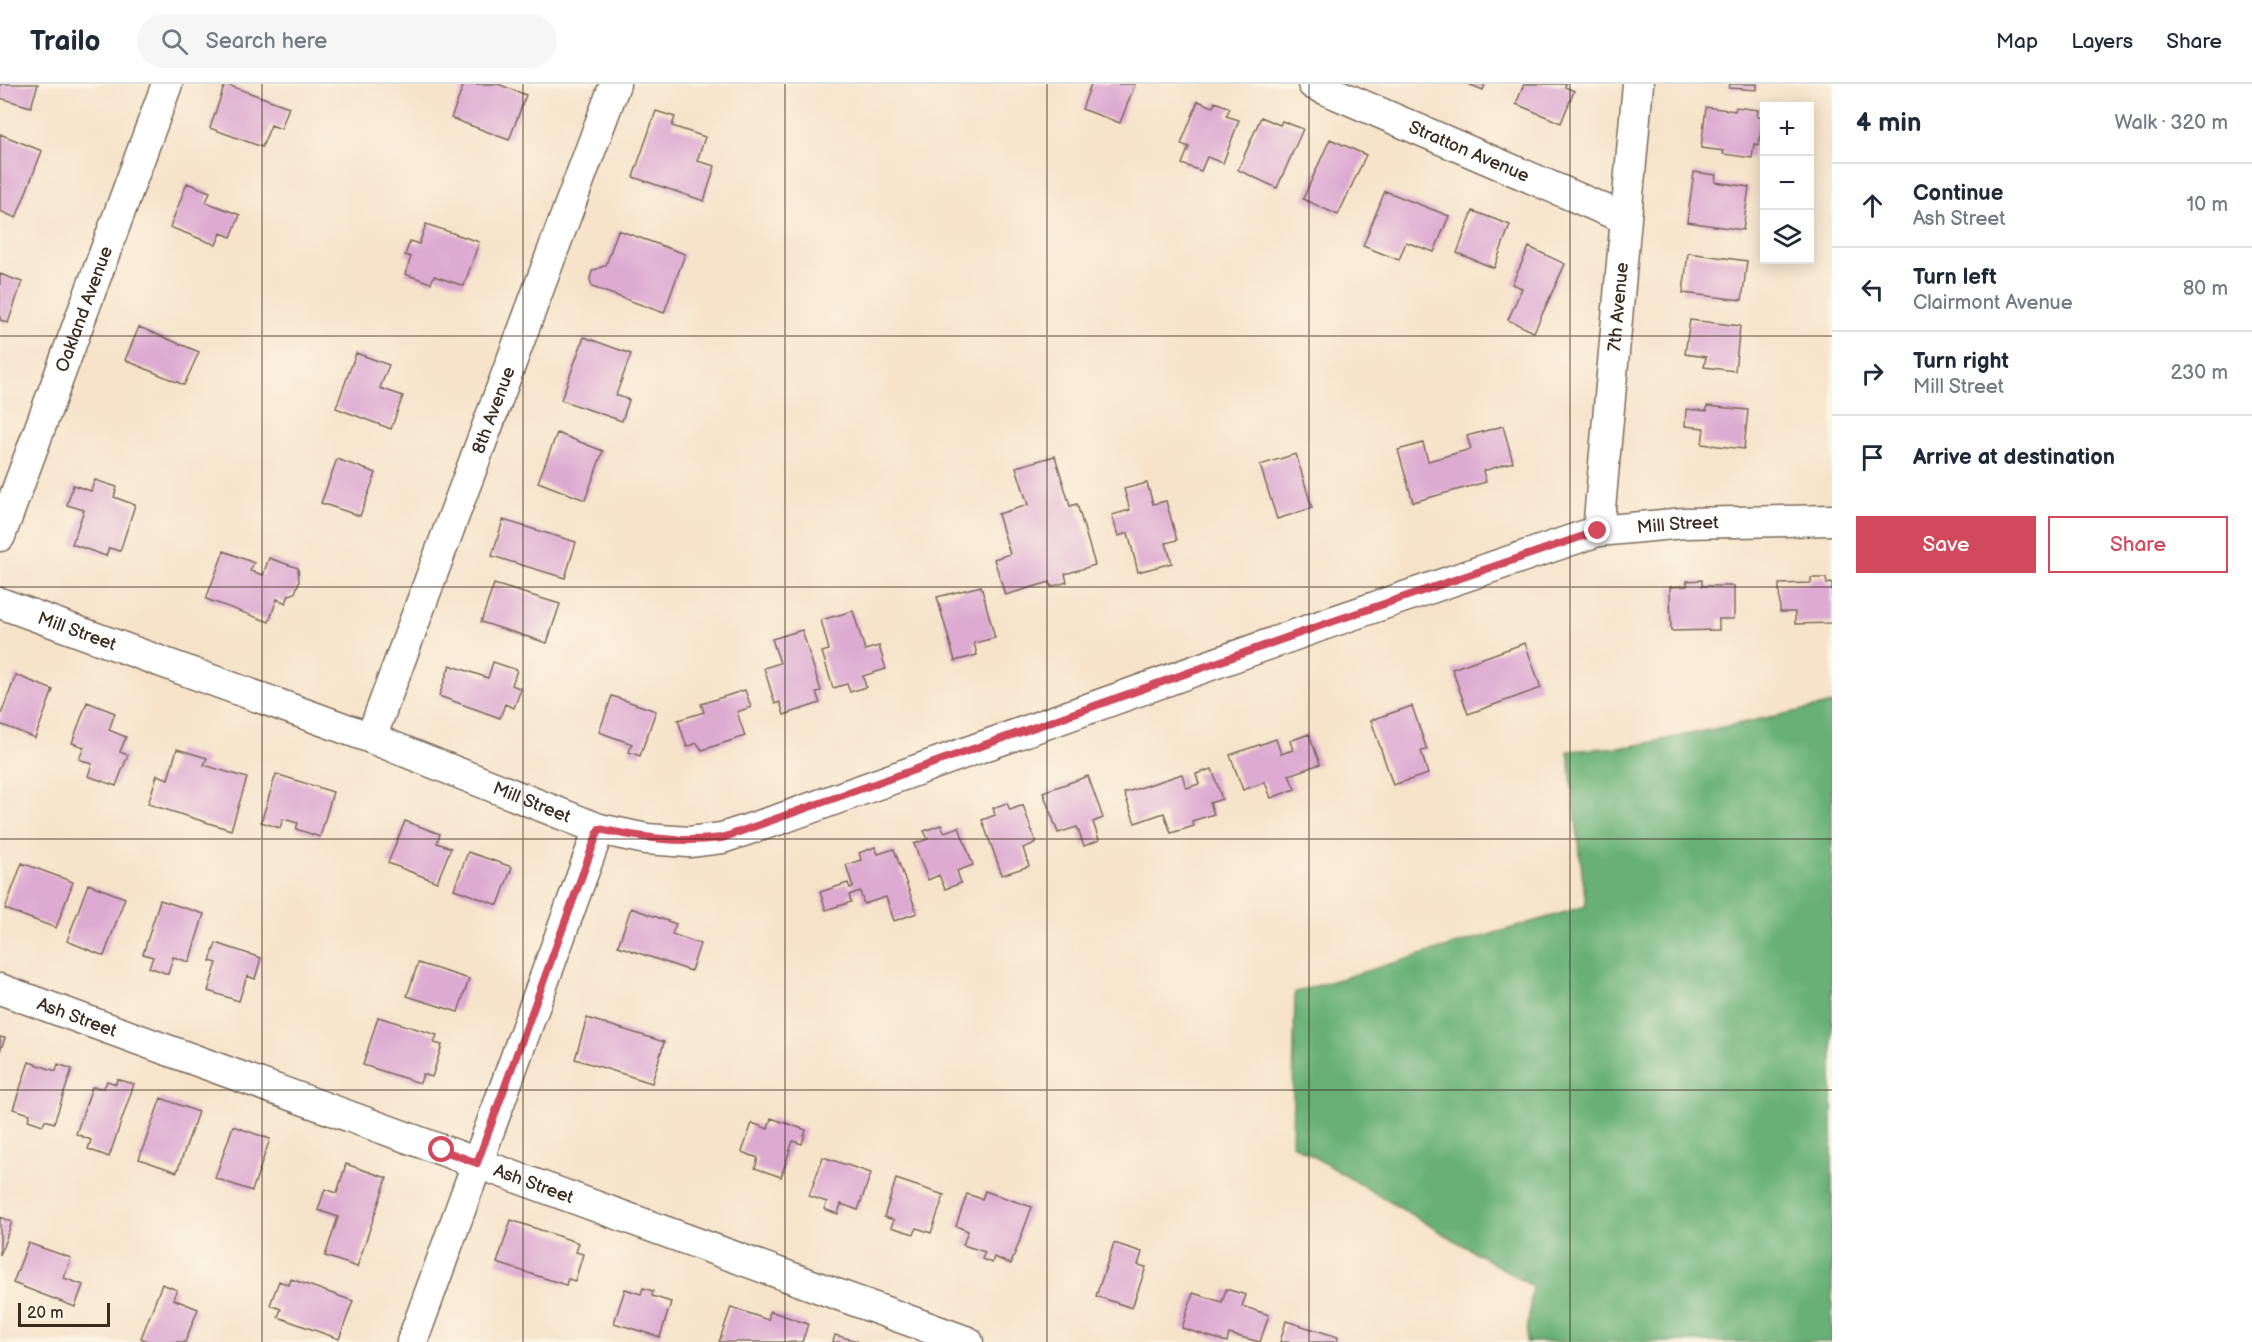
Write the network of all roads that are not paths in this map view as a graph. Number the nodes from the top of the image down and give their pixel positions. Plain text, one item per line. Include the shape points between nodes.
1 (167, 84) edge
2 (615, 84) edge
3 (1313, 84) edge
4 (1638, 84) edge
5 (1624, 218) junction
6 (1832, 520) edge
7 (1598, 531) junction
8 (0, 536) edge
9 (0, 603) edge
10 (371, 738) junction
11 (599, 829) junction
12 (0, 989) edge
13 (477, 1163) junction
14 (412, 1342) edge
15 (968, 1342) edge

1 - 8 street, Oakland Avenue
2 - 10 street, 8th Avenue
3 - 5 street, Stratton Avenue
4 - 5 street, 7th Avenue
5 - 7 street, 7th Avenue
6 - 7 street, Mill Street
7 - 11 street, Mill Street via 722,838 689,842 646,839
9 - 10 street, Mill Street
10 - 11 street, Mill Street
11 - 13 street
12 - 13 street, Ash Street
13 - 14 street
13 - 15 street, Ash Street

